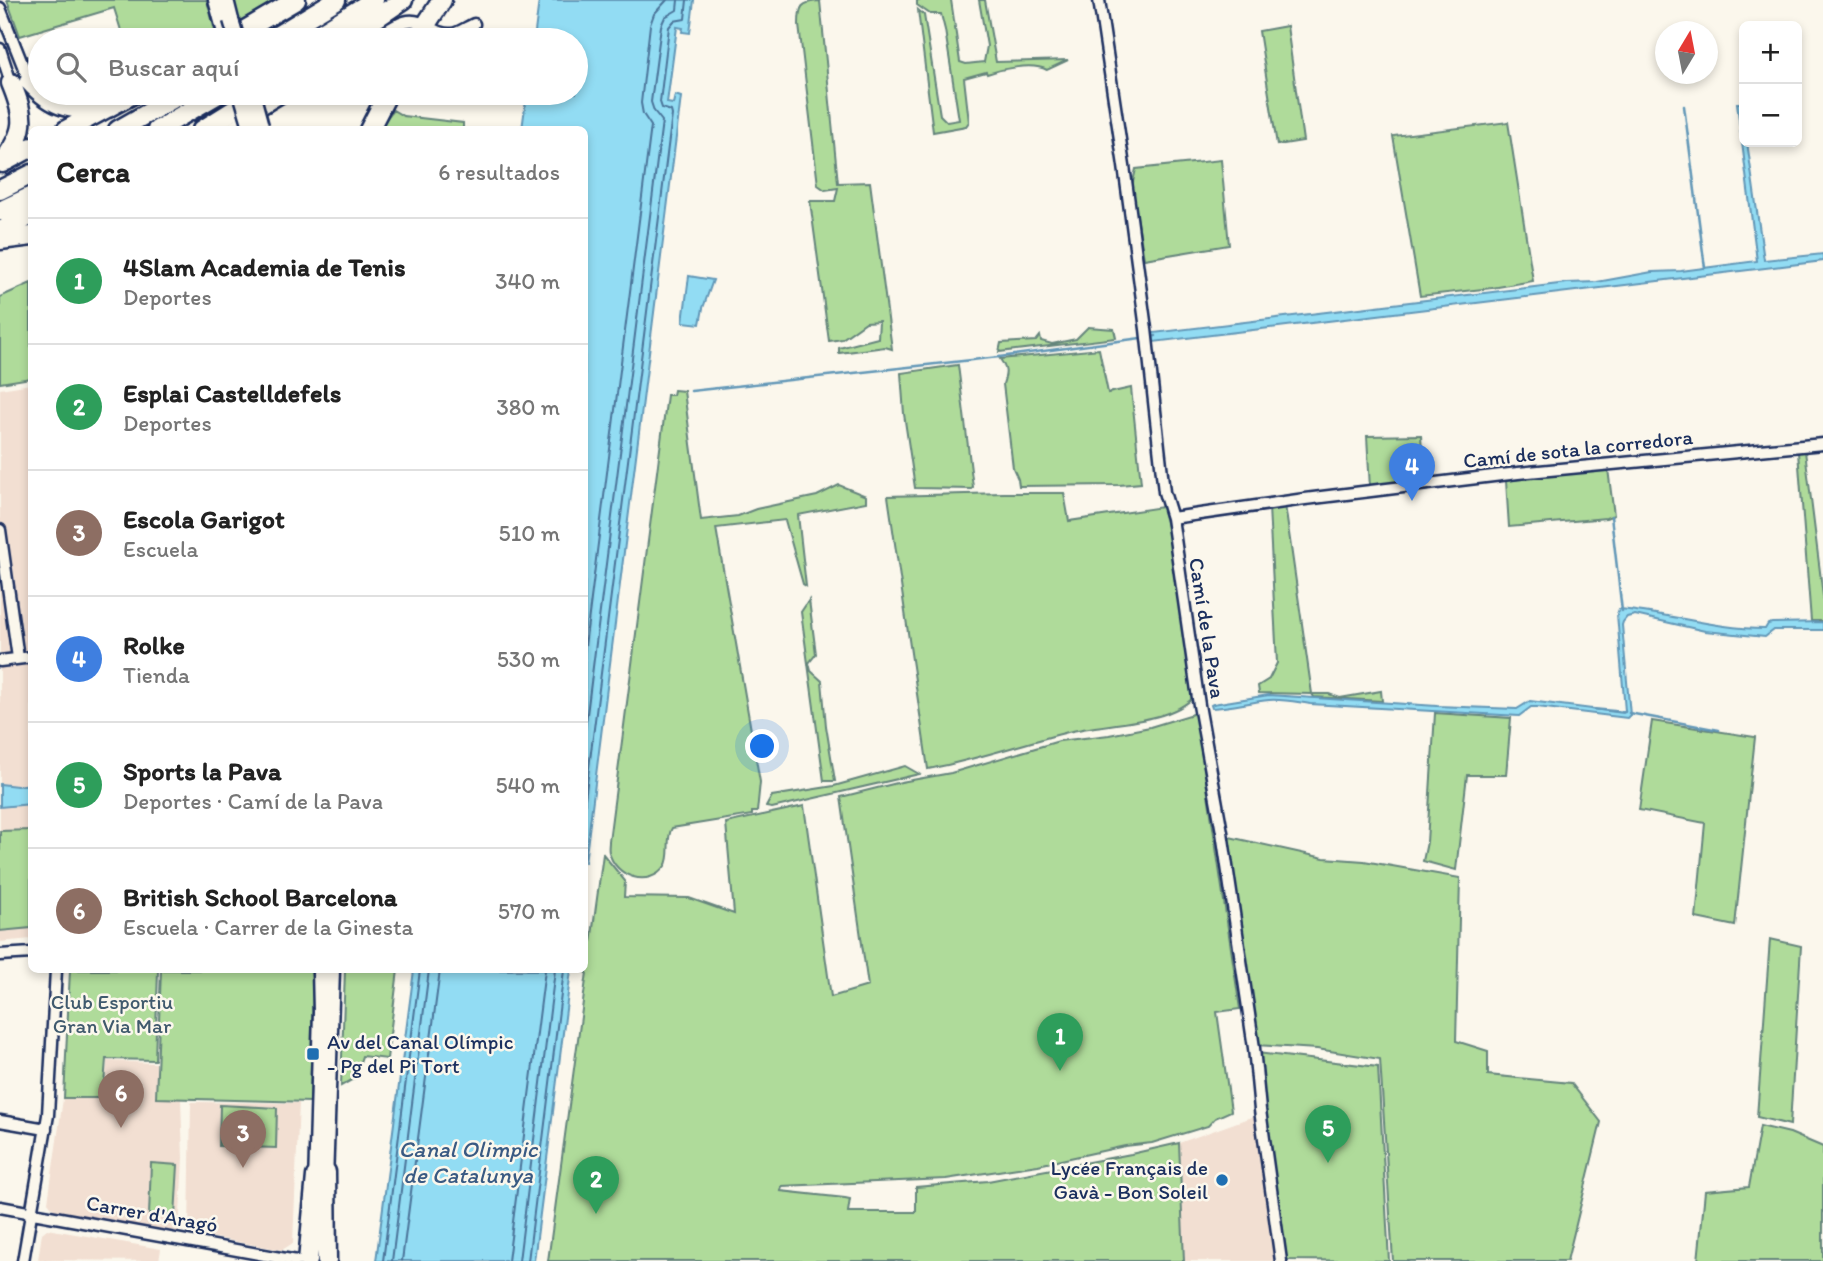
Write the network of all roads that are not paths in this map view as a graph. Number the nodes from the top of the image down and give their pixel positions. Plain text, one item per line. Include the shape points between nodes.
1 (216, 0) edge
2 (226, 0) edge
3 (296, 0) edge
4 (336, 0) edge
5 (374, 0) edge
6 (403, 0) edge
7 (442, 0) edge
8 (1099, 0) edge
9 (0, 8) edge
10 (226, 20) junction
11 (397, 25) junction
12 (430, 26) junction
13 (226, 28) edge
14 (230, 28) edge
15 (248, 28) edge
16 (290, 28) edge
17 (328, 28) edge
18 (362, 28) edge
19 (392, 28) edge
20 (396, 28) edge
21 (435, 28) edge
22 (0, 50) edge
23 (20, 82) junction
24 (28, 87) edge
25 (59, 105) edge
26 (113, 105) edge
27 (162, 105) edge
28 (200, 105) edge
29 (246, 105) edge
30 (247, 105) edge
31 (254, 105) edge
32 (262, 105) edge
33 (382, 105) edge
34 (389, 105) edge
35 (108, 108) junction
36 (222, 124) edge
37 (74, 126) edge
38 (125, 126) edge
39 (164, 126) edge
40 (257, 126) edge
41 (258, 126) edge
42 (371, 126) edge
43 (372, 126) edge
44 (28, 150) edge
45 (1, 163) edge
46 (28, 176) edge
47 (0, 190) edge
48 (28, 198) edge
49 (0, 211) edge
50 (28, 217) edge
51 (0, 231) edge
52 (28, 236) edge
53 (0, 240) edge
54 (1823, 444) edge
55 (1171, 518) junction
56 (0, 530) edge
57 (28, 658) edge
58 (18, 659) junction
59 (0, 661) edge
60 (28, 953) edge
61 (0, 955) edge
62 (56, 973) edge
63 (320, 973) edge
64 (332, 973) edge
65 (0, 1121) edge
66 (46, 1129) junction
67 (321, 1174) junction
68 (0, 1206) edge
69 (31, 1212) junction
70 (23, 1261) edge
71 (297, 1261) edge
72 (308, 1261) edge
73 (314, 1261) edge
74 (320, 1261) edge
75 (327, 1261) edge
76 (1281, 1261) edge

1 - 10 street
2 - 10 street
3 - 15 highway
4 - 16 highway
5 - 17 highway
6 - 18 highway
7 - 12 highway
8 - 55 street, Camí de la Pava
9 - 23 street
10 - 13 street
10 - 14 street, bridge
11 - 12 street via 412,20
11 - 19 street
11 - 20 street
12 - 21 street
22 - 23 street
23 - 24 highway
23 - 45 highway via 21,128
25 - 35 highway
26 - 35 highway
27 - 38 highway
28 - 39 highway
29 - 36 highway
30 - 40 street, bridge
31 - 41 street, bridge
32 - 36 street
33 - 42 highway
34 - 43 street
35 - 37 highway
44 - 45 highway
46 - 47 highway
48 - 49 highway
50 - 51 highway
52 - 53 highway
54 - 55 street, Camí de sota la corredora via 1518,473
55 - 76 street, Camí de la Pava via 1250,1021
56 - 58 street
57 - 58 street
58 - 59 street
60 - 61 street
62 - 66 street
63 - 67 street
64 - 67 street
65 - 66 street
66 - 69 street
67 - 72 highway
67 - 73 street
67 - 74 street
67 - 75 highway
68 - 69 street, Carrer d'Aragó
69 - 70 street
69 - 71 street, Carrer d'Aragó

